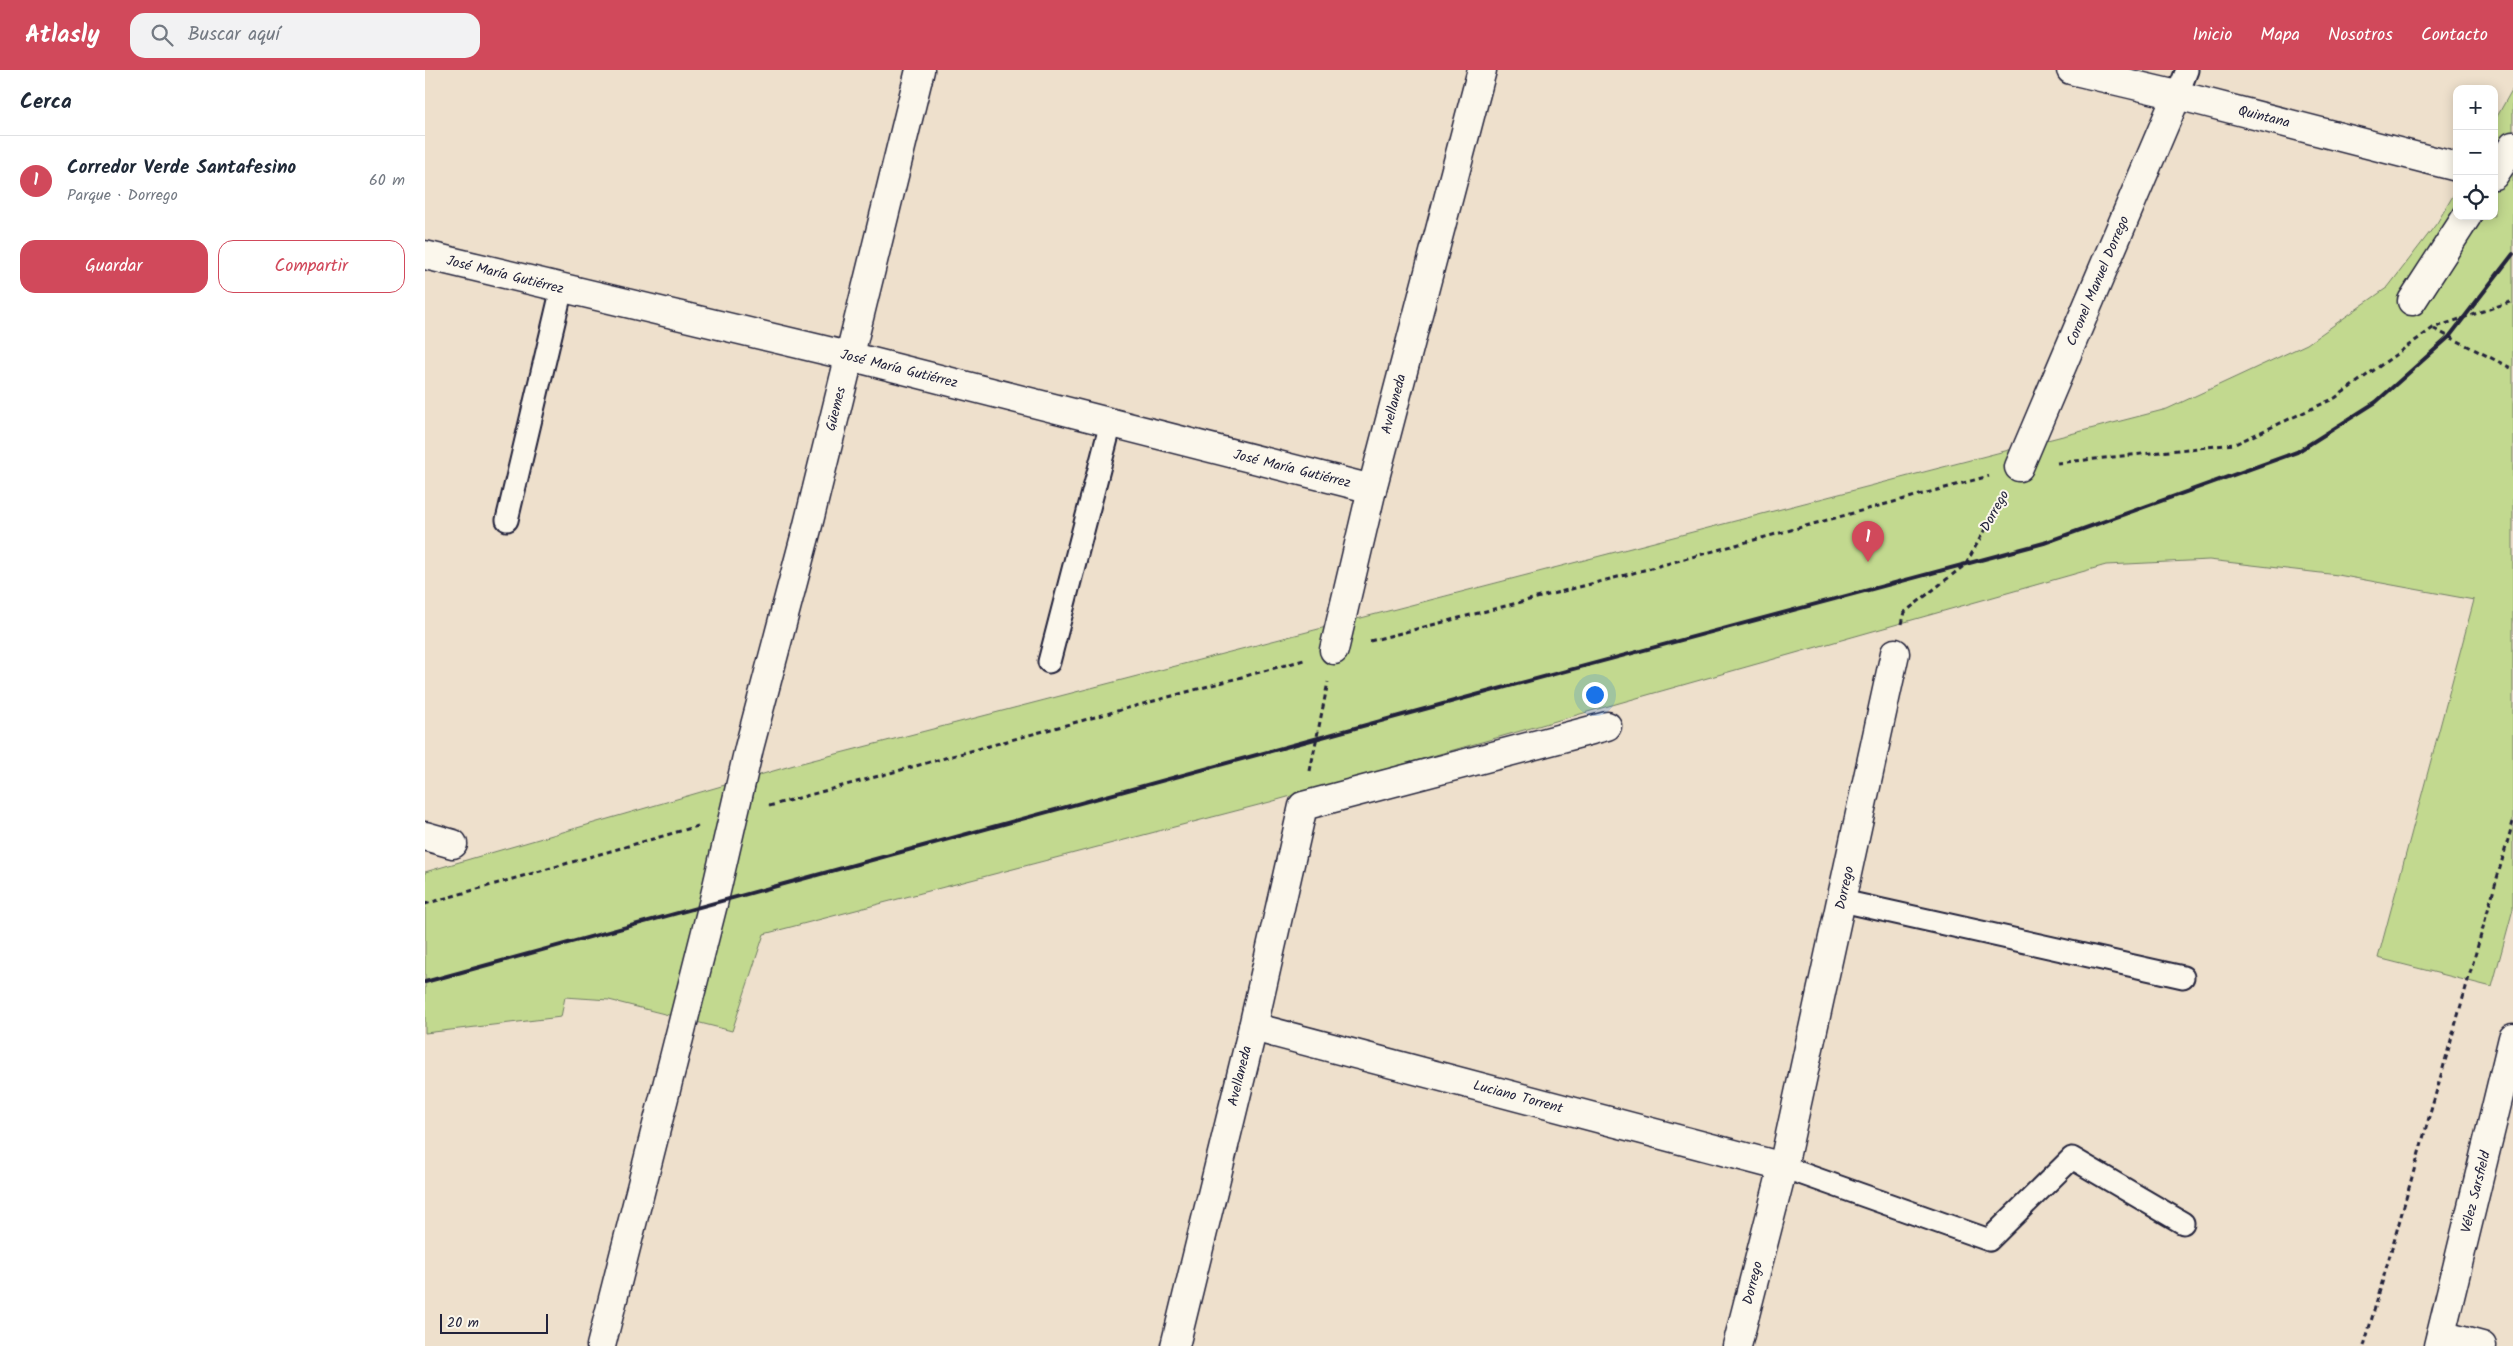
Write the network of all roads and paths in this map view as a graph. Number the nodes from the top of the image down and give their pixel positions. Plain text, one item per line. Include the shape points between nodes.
1 (920, 70) edge
2 (1482, 70) edge
3 (2071, 70) edge
4 (2182, 82) edge
5 (2513, 146) edge
6 (2453, 166) edge
7 (2498, 169) edge
8 (2464, 220) edge
9 (425, 255) edge
10 (562, 288) junction
11 (2513, 300) edge
12 (2412, 301) dead end
13 (2433, 328) junction
14 (849, 356) junction
15 (2513, 369) edge
16 (1111, 422) junction
17 (2019, 467) junction
18 (1372, 489) junction
19 (507, 520) dead end
20 (1334, 650) junction
21 (1895, 653) joint
22 (1049, 662) dead end
23 (1607, 726) dead end
24 (1316, 740) dead end
25 (733, 816) junction
26 (2513, 822) edge
27 (425, 836) edge
28 (453, 844) dead end
29 (1842, 901) junction
30 (425, 904) edge
31 (2183, 977) dead end
32 (1253, 1027) junction
33 (2513, 1038) edge
34 (1783, 1167) junction
35 (2183, 1223) dead end
36 (2439, 1340) edge
37 (601, 1346) edge
38 (1175, 1346) edge
39 (1737, 1346) edge
40 (2364, 1346) edge
41 (2482, 1346) edge

1 - 14 street, Güemes
2 - 18 street, Avellaneda
3 - 4 street, Quintana
4 - 6 street, Quintana
4 - 17 street, Coronel Manuel Dorrego
5 - 7 street
8 - 12 street
9 - 10 street, José María Gutiérrez
10 - 14 street, José María Gutiérrez
10 - 19 lane
11 - 13 path
13 - 15 path
13 - 17 path via 2335,398 2235,444
14 - 16 street, José María Gutiérrez
14 - 25 street, Güemes
16 - 18 street, José María Gutiérrez
16 - 22 lane
17 - 20 path via 1632,574
17 - 21 path, Dorrego via 1966,564 1905,612
18 - 20 street, Avellaneda
20 - 24 path
20 - 25 path
21 - 29 street, Dorrego
23 - 32 street, Avellaneda via 1303,806
25 - 30 path
25 - 37 street, Güemes
26 - 40 path
27 - 28 street
29 - 31 lane
29 - 34 street, Dorrego
32 - 34 street, Luciano Torrent
32 - 38 street, Avellaneda
33 - 36 street, Vélez Sarsfield
34 - 35 lane via 1989,1240 2071,1158
34 - 39 street, Dorrego
36 - 41 street

